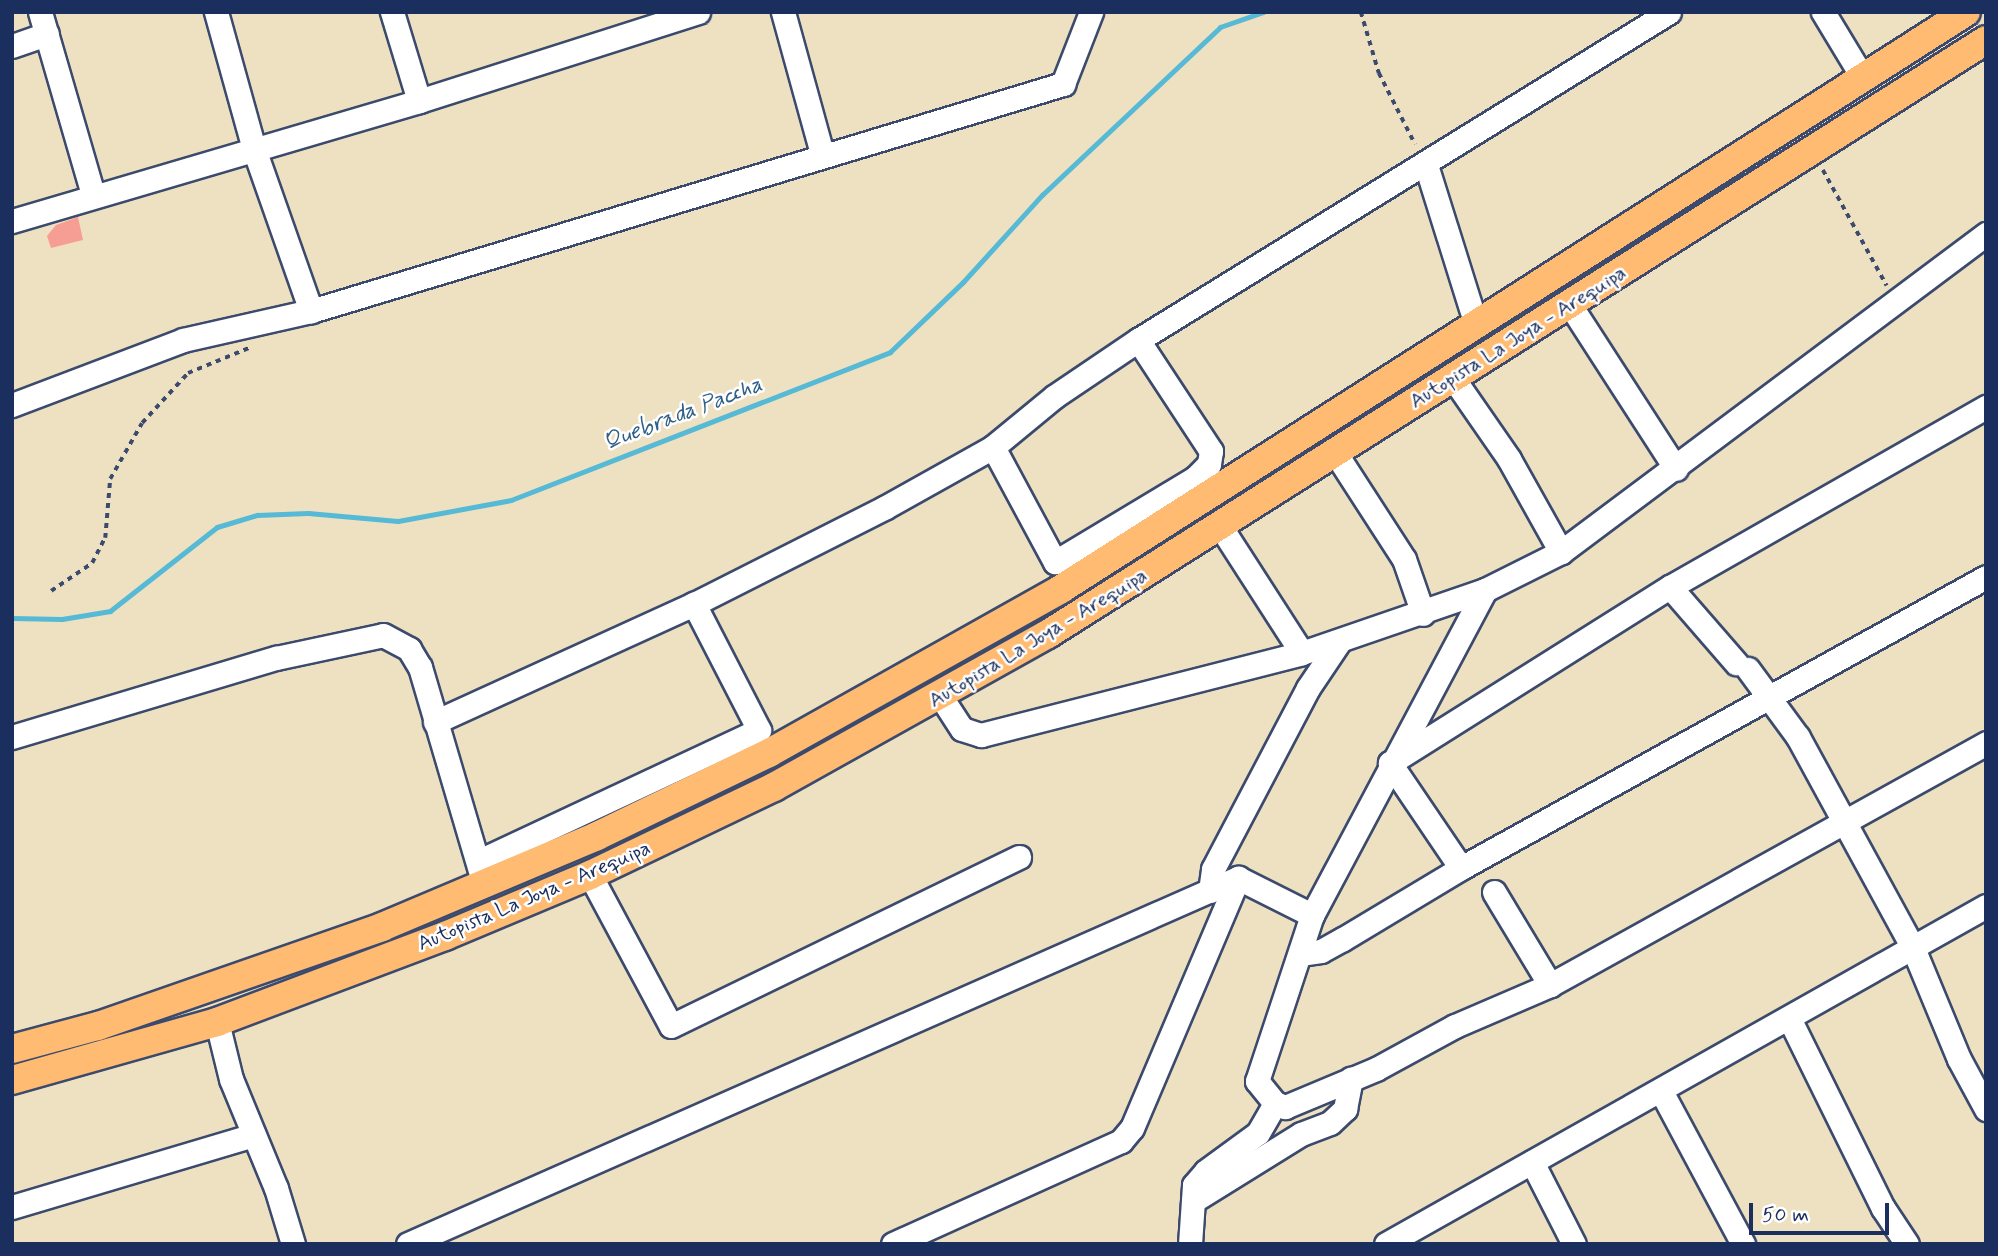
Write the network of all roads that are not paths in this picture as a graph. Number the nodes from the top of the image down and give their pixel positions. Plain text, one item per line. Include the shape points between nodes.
1 (216, 12) edge
2 (392, 12) edge
3 (698, 12) edge
4 (783, 12) edge
5 (1091, 12) edge
6 (1669, 12) edge
7 (1823, 12) edge
8 (1966, 12) edge
9 (44, 23) edge
10 (1986, 40) edge
11 (12, 46) edge
12 (1864, 78) junction
13 (419, 101) junction
14 (254, 149) junction
15 (822, 154) junction
16 (1426, 165) junction
17 (93, 194) junction
18 (12, 221) edge
19 (1986, 234) edge
20 (1570, 304) junction
21 (311, 311) junction
22 (1476, 325) junction
23 (1138, 340) junction
24 (1453, 378) junction
25 (12, 405) edge
26 (1984, 413) edge
27 (993, 447) junction
28 (1336, 454) junction
29 (1676, 469) junction
30 (1200, 488) junction
31 (1220, 526) junction
32 (1561, 552) junction
33 (1986, 577) edge
34 (1670, 587) junction
35 (1485, 590) junction
36 (694, 604) junction
37 (1423, 614) junction
38 (1339, 642) junction
39 (1302, 653) junction
40 (941, 697) junction
41 (1771, 697) junction
42 (435, 722) junction
43 (12, 737) edge
44 (1986, 743) edge
45 (1390, 763) junction
46 (1845, 822) junction
47 (1019, 857) dead end
48 (1461, 868) junction
49 (481, 873) junction
50 (590, 875) junction
51 (1238, 878) junction
52 (1210, 891) junction
53 (1494, 892) dead end
54 (1986, 906) edge
55 (1312, 915) junction
56 (1913, 947) junction
57 (1300, 954) junction
58 (1550, 985) junction
59 (1789, 1018) junction
60 (217, 1022) junction
61 (12, 1049) edge
62 (1351, 1079) junction
63 (12, 1080) edge
64 (1661, 1091) junction
65 (1275, 1103) junction
66 (1986, 1108) edge
67 (253, 1135) junction
68 (1532, 1162) junction
69 (1193, 1201) junction
70 (12, 1207) edge
71 (1188, 1243) edge
72 (293, 1244) edge
73 (408, 1244) edge
74 (894, 1244) edge
75 (1386, 1244) edge
76 (1574, 1244) edge
77 (1743, 1244) edge
78 (1907, 1244) edge

1 - 14 street
2 - 13 street
3 - 13 street
4 - 15 street
5 - 15 street via 1063,84
6 - 16 street
7 - 12 street
8 - 12 main road, Autopista La Joya - Arequipa
9 - 11 street
9 - 17 street
10 - 20 main road, Autopista La Joya - Arequipa
12 - 22 main road, Autopista La Joya - Arequipa
13 - 14 street
14 - 17 street
14 - 21 street
15 - 21 street
16 - 22 street
16 - 23 street
17 - 18 street
19 - 29 street
20 - 24 main road, Autopista La Joya - Arequipa
20 - 29 street
21 - 25 street via 183,340
22 - 30 main road, Autopista La Joya - Arequipa
23 - 27 street via 1055,396
23 - 30 street via 1211,451
24 - 28 main road, Autopista La Joya - Arequipa
24 - 32 street via 1509,459
26 - 34 street
27 - 30 street via 1055,562
27 - 36 street
28 - 31 main road, Autopista La Joya - Arequipa
28 - 37 street via 1404,559
29 - 32 street
30 - 49 main road, Autopista La Joya - Arequipa via 987,634 814,729 597,836
31 - 39 street
31 - 40 main road, Autopista La Joya - Arequipa
32 - 35 street
33 - 41 street
34 - 41 street
34 - 45 street
35 - 37 street
35 - 45 street
36 - 42 street
36 - 49 street via 759,730
37 - 38 street
38 - 39 street
38 - 52 street via 1308,688 1213,869
39 - 40 street via 981,735 962,729
40 - 50 main road, Autopista La Joya - Arequipa via 774,788
41 - 46 street
41 - 48 street
42 - 43 street via 420,667 409,649 383,635 275,658
42 - 49 street
44 - 46 street
45 - 48 street
45 - 55 street via 1357,837
46 - 56 street
46 - 58 street
47 - 50 street via 671,1026
48 - 57 street via 1321,951
49 - 61 main road, Autopista La Joya - Arequipa via 208,989
50 - 60 main road, Autopista La Joya - Arequipa via 445,936
51 - 52 street
51 - 55 street
51 - 74 street via 1132,1128 1121,1140
52 - 73 street
53 - 58 street
54 - 56 street
55 - 57 street
56 - 59 street
56 - 66 street via 1959,1059
57 - 65 street via 1256,1081
58 - 62 street via 1455,1026
59 - 64 street
59 - 78 street via 1883,1208
60 - 63 main road, Autopista La Joya - Arequipa
60 - 67 street
62 - 65 street via 1285,1107
62 - 69 street via 1345,1108 1330,1123 1301,1134
64 - 68 street
64 - 77 street
65 - 69 street via 1258,1133 1194,1185
67 - 70 street
67 - 72 street
68 - 75 street
68 - 76 street
69 - 71 street

